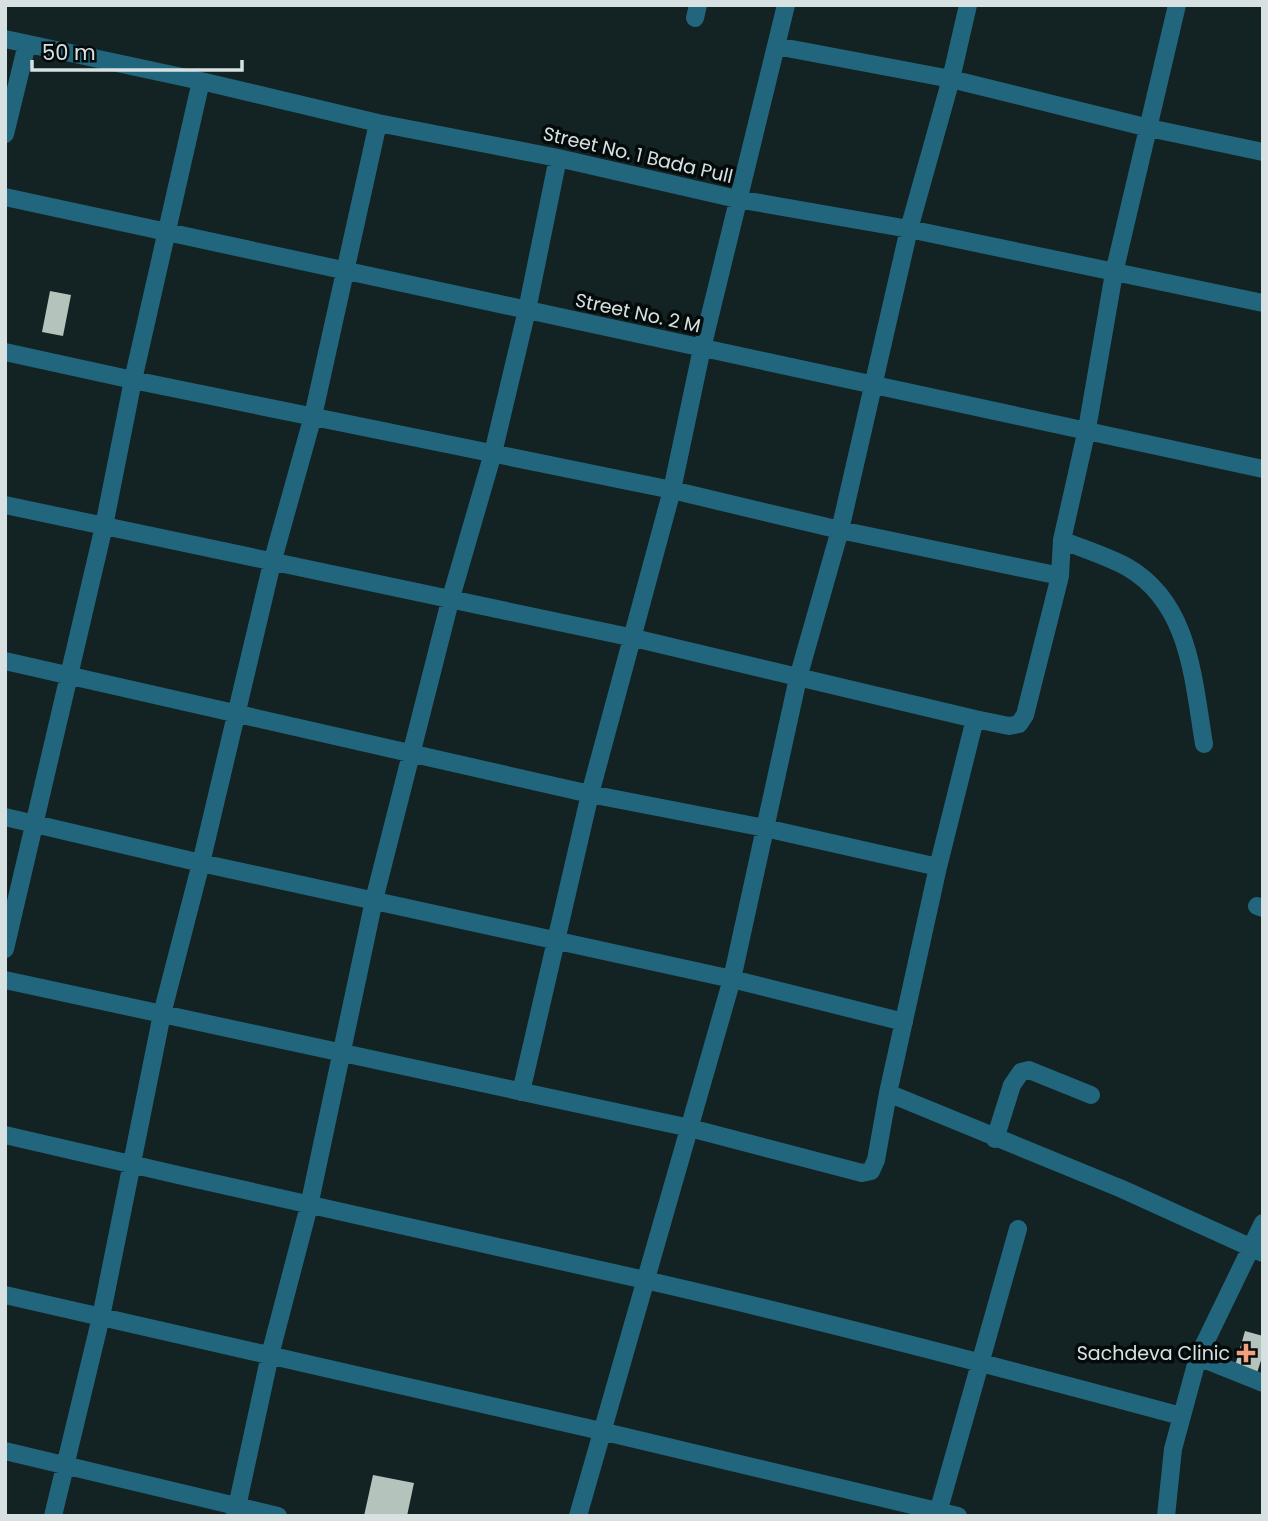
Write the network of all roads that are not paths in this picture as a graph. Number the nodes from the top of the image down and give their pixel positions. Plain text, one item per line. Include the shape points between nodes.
1 (786, 5) edge
2 (968, 5) edge
3 (1177, 5) edge
4 (5, 39) edge
5 (27, 44) junction
6 (776, 46) junction
7 (951, 79) junction
8 (201, 81) junction
9 (378, 122) junction
10 (1149, 128) junction
11 (5, 134) edge
12 (1263, 152) edge
13 (558, 158) junction
14 (5, 197) edge
15 (737, 199) junction
16 (909, 229) junction
17 (166, 230) junction
18 (344, 270) junction
19 (1114, 273) junction
20 (1263, 303) edge
21 (527, 310) junction
22 (702, 348) junction
23 (5, 352) edge
24 (133, 380) junction
25 (874, 385) junction
26 (313, 416) junction
27 (1087, 429) junction
28 (493, 453) junction
29 (1263, 469) edge
30 (672, 490) junction
31 (5, 505) edge
32 (104, 526) junction
33 (840, 530) junction
34 (1062, 540) junction
35 (272, 563) junction
36 (1060, 576) junction
37 (450, 601) junction
38 (634, 638) junction
39 (5, 661) edge
40 (68, 674) junction
41 (799, 678) junction
42 (237, 715) junction
43 (975, 719) junction
44 (1204, 744) dead end
45 (410, 753) junction
46 (590, 794) junction
47 (5, 817) edge
48 (33, 822) junction
49 (765, 828) junction
50 (201, 863) junction
51 (938, 867) junction
52 (374, 901) junction
53 (556, 942) junction
54 (5, 949) edge
55 (732, 979) junction
56 (5, 980) edge
57 (162, 1014) junction
58 (904, 1022) junction
59 (340, 1053) junction
60 (520, 1092) junction
61 (888, 1093) junction
62 (1091, 1095) dead end
63 (690, 1128) junction
64 (5, 1135) edge
65 (995, 1139) junction
66 (130, 1164) junction
67 (309, 1206) junction
68 (1263, 1223) edge
69 (1018, 1229) dead end
70 (1257, 1251) edge
71 (647, 1281) junction
72 (5, 1295) edge
73 (101, 1317) junction
74 (270, 1355) junction
75 (1198, 1357) junction
76 (980, 1362) junction
77 (1263, 1383) edge
78 (1181, 1416) junction
79 (601, 1431) junction
80 (5, 1451) edge
81 (64, 1465) junction
82 (236, 1511) edge
83 (938, 1513) edge
84 (1170, 1514) edge
85 (53, 1516) edge
86 (278, 1516) edge
87 (578, 1516) edge
88 (958, 1516) edge

1 - 6 street
2 - 7 street
3 - 10 street
4 - 5 street, Street No. 1 Bada Pull
5 - 8 street, Street No. 1 Bada Pull
5 - 11 street
6 - 7 street
6 - 15 street
7 - 10 street
7 - 16 street
8 - 9 street, Street No. 1 Bada Pull
8 - 17 street
9 - 13 street, Street No. 1 Bada Pull
9 - 18 street
10 - 12 street
10 - 19 street
13 - 15 street, Street No. 1 Bada Pull
13 - 21 street
14 - 17 street, Street No. 2 M
15 - 16 street, Street No. 1 Bada Pull
15 - 22 street
16 - 19 street, Street No. 1 Bada Pull
16 - 25 street
17 - 18 street, Street No. 2 M
17 - 24 street
18 - 21 street, Street No. 2 M
18 - 26 street
19 - 20 street, Street No. 1 Bada Pull
19 - 27 street
21 - 22 street, Street No. 2 M
21 - 28 street
22 - 25 street, Street No. 2 M
22 - 30 street
23 - 24 street
24 - 26 street
24 - 32 street
25 - 27 street, Street No. 2 M
25 - 33 street
26 - 28 street
26 - 35 street
27 - 29 street, Street No. 2 M
27 - 34 street
28 - 30 street
28 - 37 street
30 - 33 street
30 - 38 street
31 - 32 street
32 - 35 street
32 - 40 street
33 - 36 street
33 - 41 street
34 - 36 street
34 - 44 street via 1126,567 1150,583 1167,603 1187,650
35 - 37 street
35 - 42 street
36 - 43 street via 1025,715 1019,724 1009,726
37 - 38 street
37 - 45 street
38 - 41 street
38 - 46 street
39 - 40 street
40 - 42 street
40 - 48 street
41 - 43 street
41 - 49 street
42 - 45 street
42 - 50 street
43 - 51 street
45 - 46 street
45 - 52 street
46 - 49 street
46 - 53 street
47 - 48 street
48 - 50 street
48 - 54 street
49 - 51 street
49 - 55 street
50 - 52 street
50 - 57 street
51 - 58 street
52 - 53 street
52 - 59 street
53 - 55 street
53 - 60 street
55 - 58 street
55 - 63 street
56 - 57 street
57 - 59 street
57 - 66 street
58 - 61 street
59 - 60 street
59 - 67 street
60 - 63 street
61 - 63 street via 876,1160 871,1171 862,1173
61 - 65 street
62 - 65 street via 1030,1070 1021,1072
63 - 71 street
64 - 66 street
65 - 70 street via 1122,1189
66 - 67 street
66 - 73 street
67 - 71 street
67 - 74 street
68 - 70 street
69 - 76 street
70 - 75 street
71 - 76 street
71 - 79 street
72 - 73 street
73 - 74 street
73 - 81 street
74 - 79 street
74 - 82 street
75 - 77 street
75 - 78 street
76 - 78 street
76 - 83 street
78 - 84 street via 1173,1449
79 - 83 street
79 - 87 street
80 - 81 street
81 - 82 street
81 - 85 street
82 - 86 street
83 - 88 street

